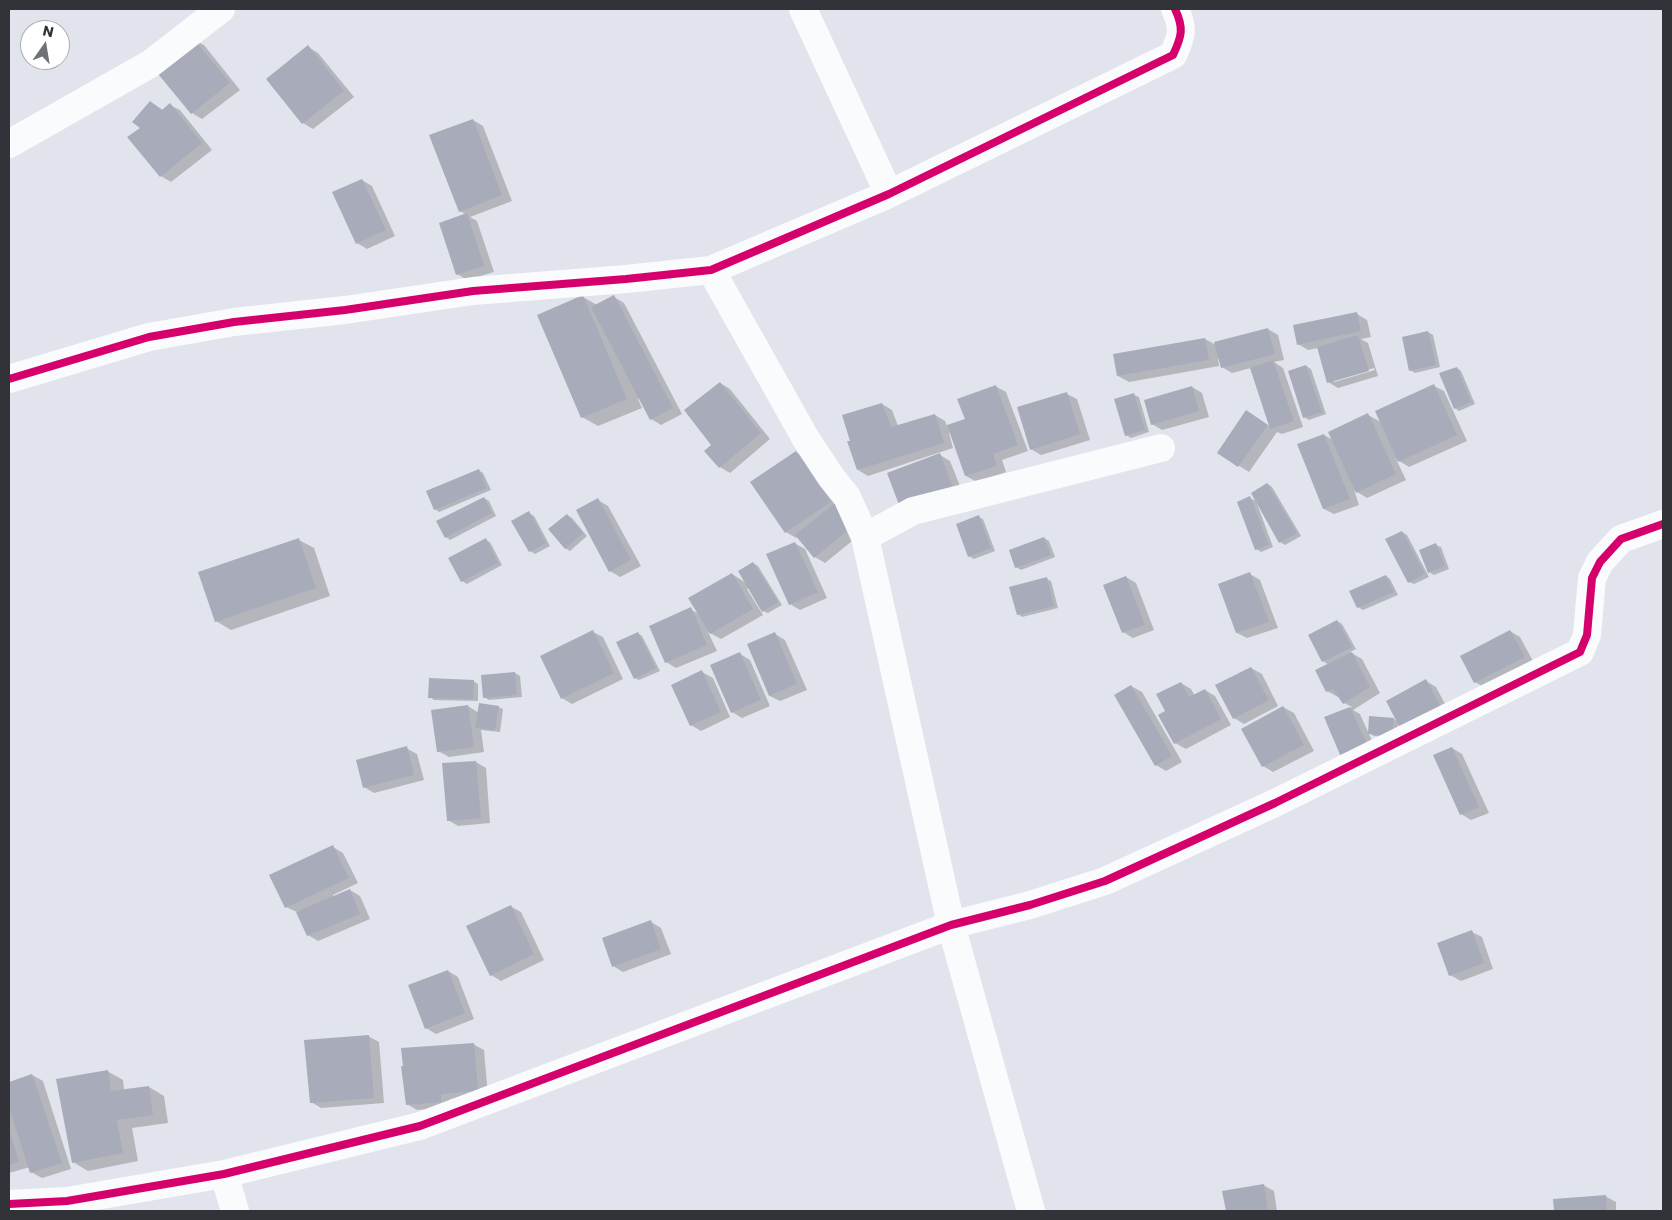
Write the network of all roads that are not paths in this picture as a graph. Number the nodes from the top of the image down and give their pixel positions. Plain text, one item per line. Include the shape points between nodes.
1 (221, 9) edge
2 (803, 9) edge
3 (1175, 9) edge
4 (9, 144) edge
5 (890, 194) junction
6 (711, 270) junction
7 (9, 379) edge
8 (1162, 448) dead end
9 (1663, 524) edge
10 (865, 537) junction
11 (951, 925) junction
12 (224, 1174) junction
13 (9, 1204) edge
14 (235, 1211) edge
15 (1031, 1211) edge

1 - 4 street via 150,64
2 - 5 street
3 - 5 street via 1181,21 1181,37 1173,55
5 - 6 street
6 - 7 street via 473,291 234,322 149,337
6 - 10 street via 806,439 847,497
8 - 10 street via 913,511
9 - 11 street via 1621,538 1600,562 1592,578 1586,635 1580,652 1275,803 1105,881
10 - 11 street
11 - 12 street via 420,1126
11 - 15 street
12 - 13 street via 67,1201
12 - 14 street

